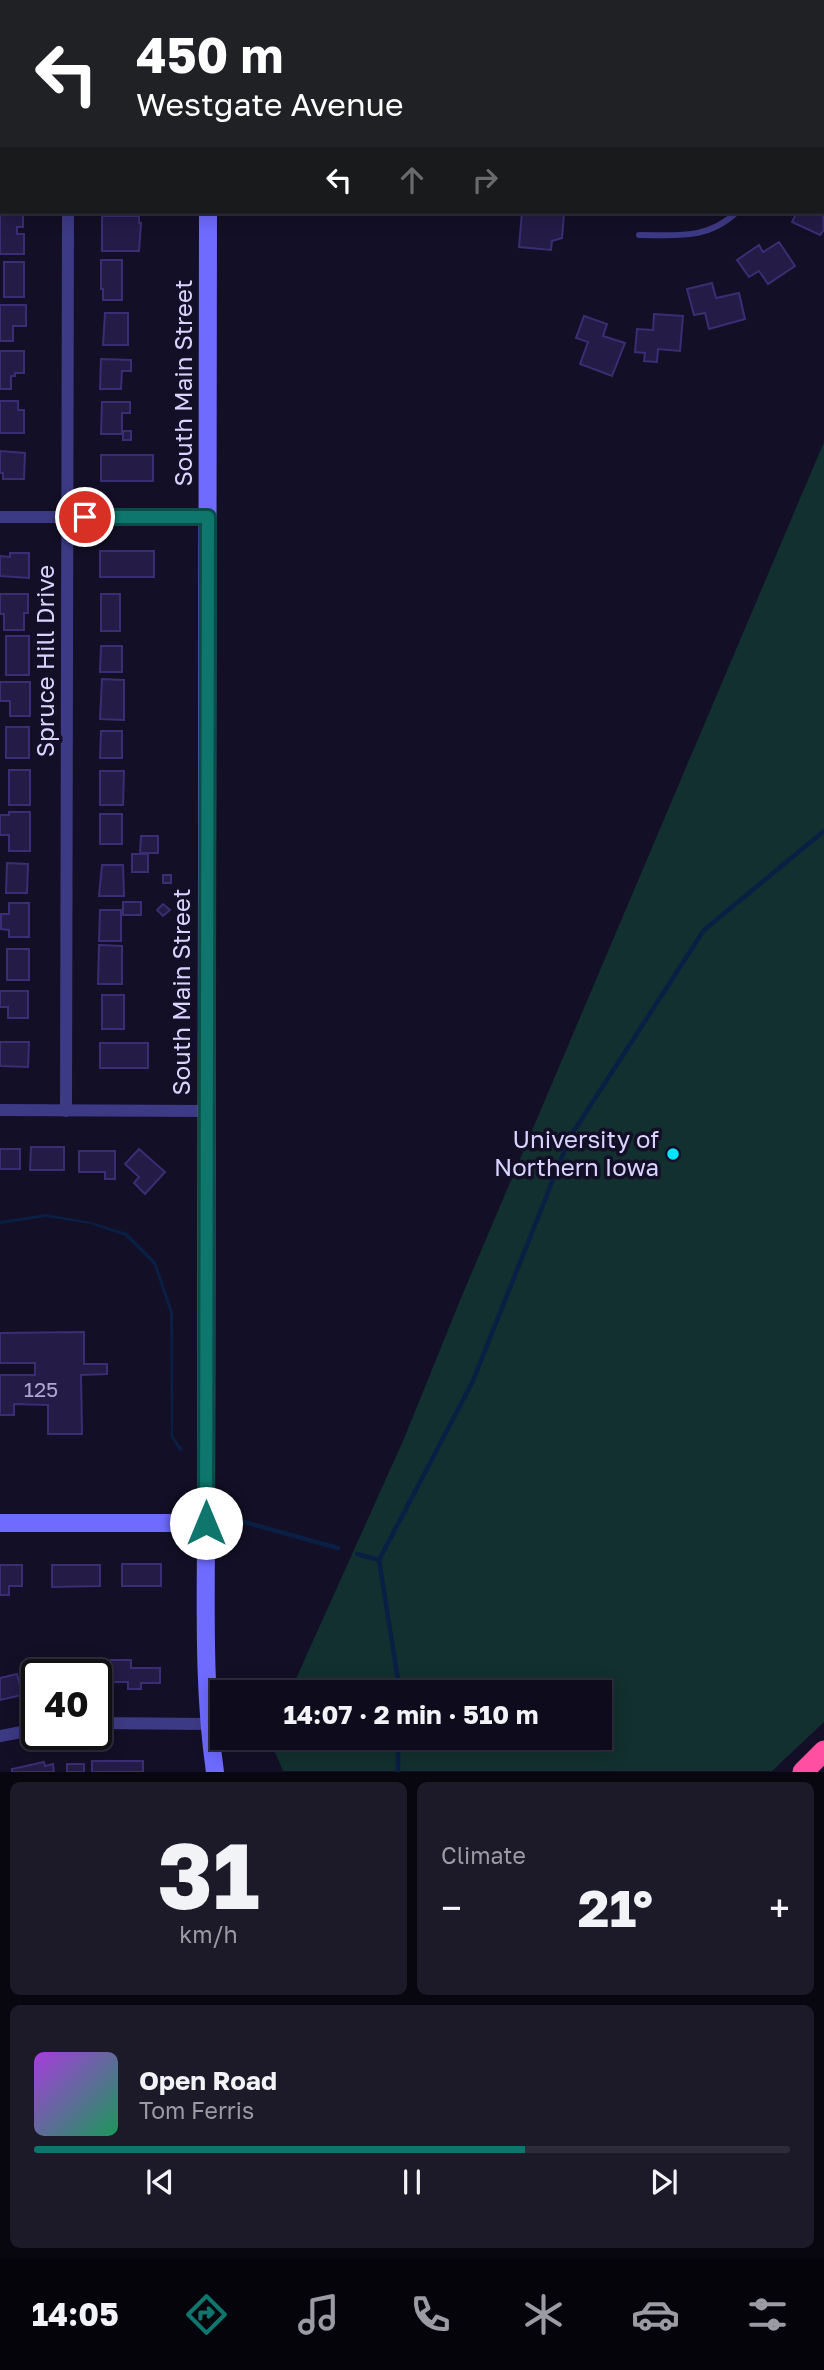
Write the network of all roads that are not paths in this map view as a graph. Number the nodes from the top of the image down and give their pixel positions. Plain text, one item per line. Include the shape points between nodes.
1 (68, 214) edge
2 (208, 214) edge
3 (735, 214) edge
4 (639, 235) dead end
5 (0, 517) edge
6 (67, 517) junction
7 (208, 517) junction
8 (0, 1110) edge
9 (66, 1111) junction
10 (206, 1111) junction
11 (0, 1523) edge
12 (206, 1523) junction
13 (112, 1723) edge
14 (208, 1724) junction
15 (21, 1732) edge
16 (0, 1736) edge
17 (824, 1751) edge
18 (215, 1772) edge
19 (803, 1772) edge

1 - 6 street, Spruce Hill Drive
2 - 7 street, South Main Street
3 - 4 lane via 696,235
5 - 6 street
6 - 7 street
6 - 9 street, Spruce Hill Drive
7 - 10 street, South Main Street
8 - 9 street
9 - 10 street
10 - 12 street, South Main Street
11 - 12 street
12 - 14 street, South Main Street
13 - 14 street
14 - 18 street, South Main Street
15 - 16 street
17 - 19 highway

